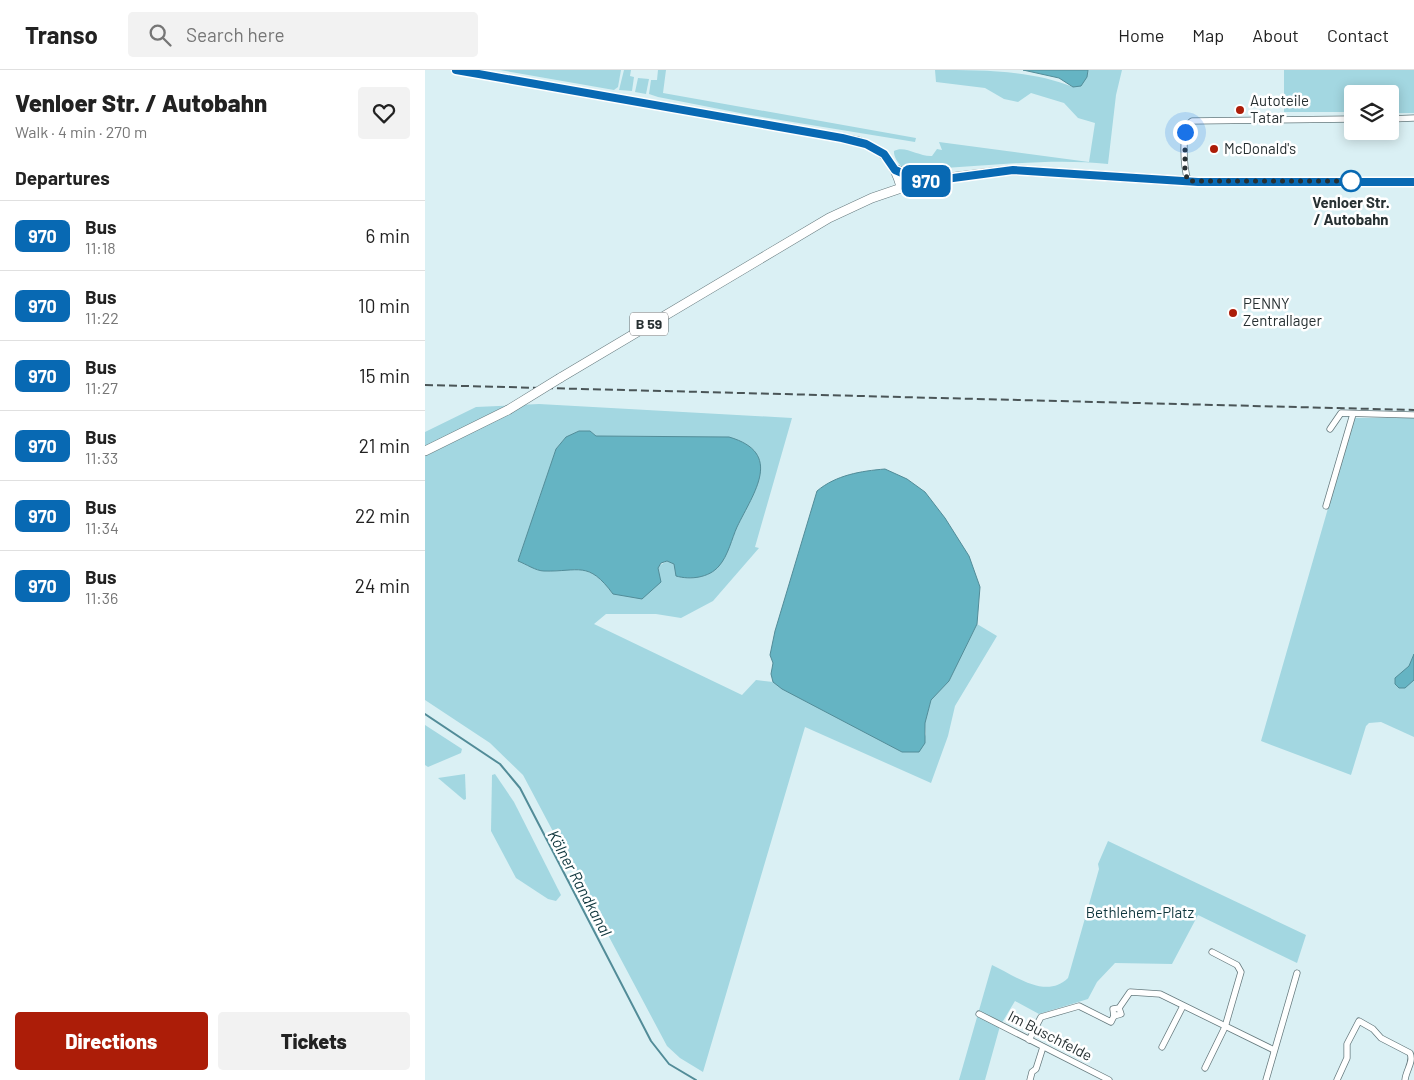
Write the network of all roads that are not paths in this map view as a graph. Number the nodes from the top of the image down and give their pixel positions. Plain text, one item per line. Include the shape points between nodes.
1 (456, 70) edge
2 (1399, 118) edge
3 (1414, 118) edge
4 (1344, 119) edge
5 (895, 170) junction
6 (1188, 181) junction
7 (923, 182) junction
8 (1414, 182) edge
9 (901, 188) junction
10 (1353, 414) junction
11 (1414, 415) edge
12 (1330, 429) dead end
13 (425, 451) edge
14 (1326, 506) dead end
15 (1212, 952) dead end
16 (1297, 973) dead end
17 (1183, 1006) junction
18 (979, 1014) dead end
19 (1225, 1027) junction
20 (1029, 1040) junction
21 (1043, 1047) junction
22 (1162, 1047) dead end
23 (1274, 1050) junction
24 (1205, 1068) dead end
25 (1029, 1080) edge
26 (1109, 1080) edge
27 (1266, 1080) edge
28 (1337, 1080) edge
29 (1405, 1080) edge

1 - 5 main road via 842,138 866,144 884,154
2 - 3 street
4 - 6 street via 1192,121 1185,132
5 - 7 main road
5 - 9 main road
6 - 7 main road, B 59 via 1013,170
6 - 8 main road, B 59
7 - 9 main road, B 59
9 - 13 main road, B 59, bridge via 829,218 508,410
10 - 11 street
10 - 12 street via 1341,413
10 - 14 street
15 - 19 street via 1241,970
16 - 23 street
17 - 19 street
17 - 20 street via 1160,994 1133,991 1127,993 1119,1008 1113,1009 1111,1022 1079,1006 1041,1017
17 - 22 street
18 - 20 street, Im Buschfelde
19 - 23 street
19 - 24 street
20 - 21 street, Im Buschfelde
21 - 25 street
21 - 26 street, Im Buschfelde
23 - 27 street
28 - 29 street via 1347,1058 1347,1044 1359,1021 1411,1055 1412,1063

